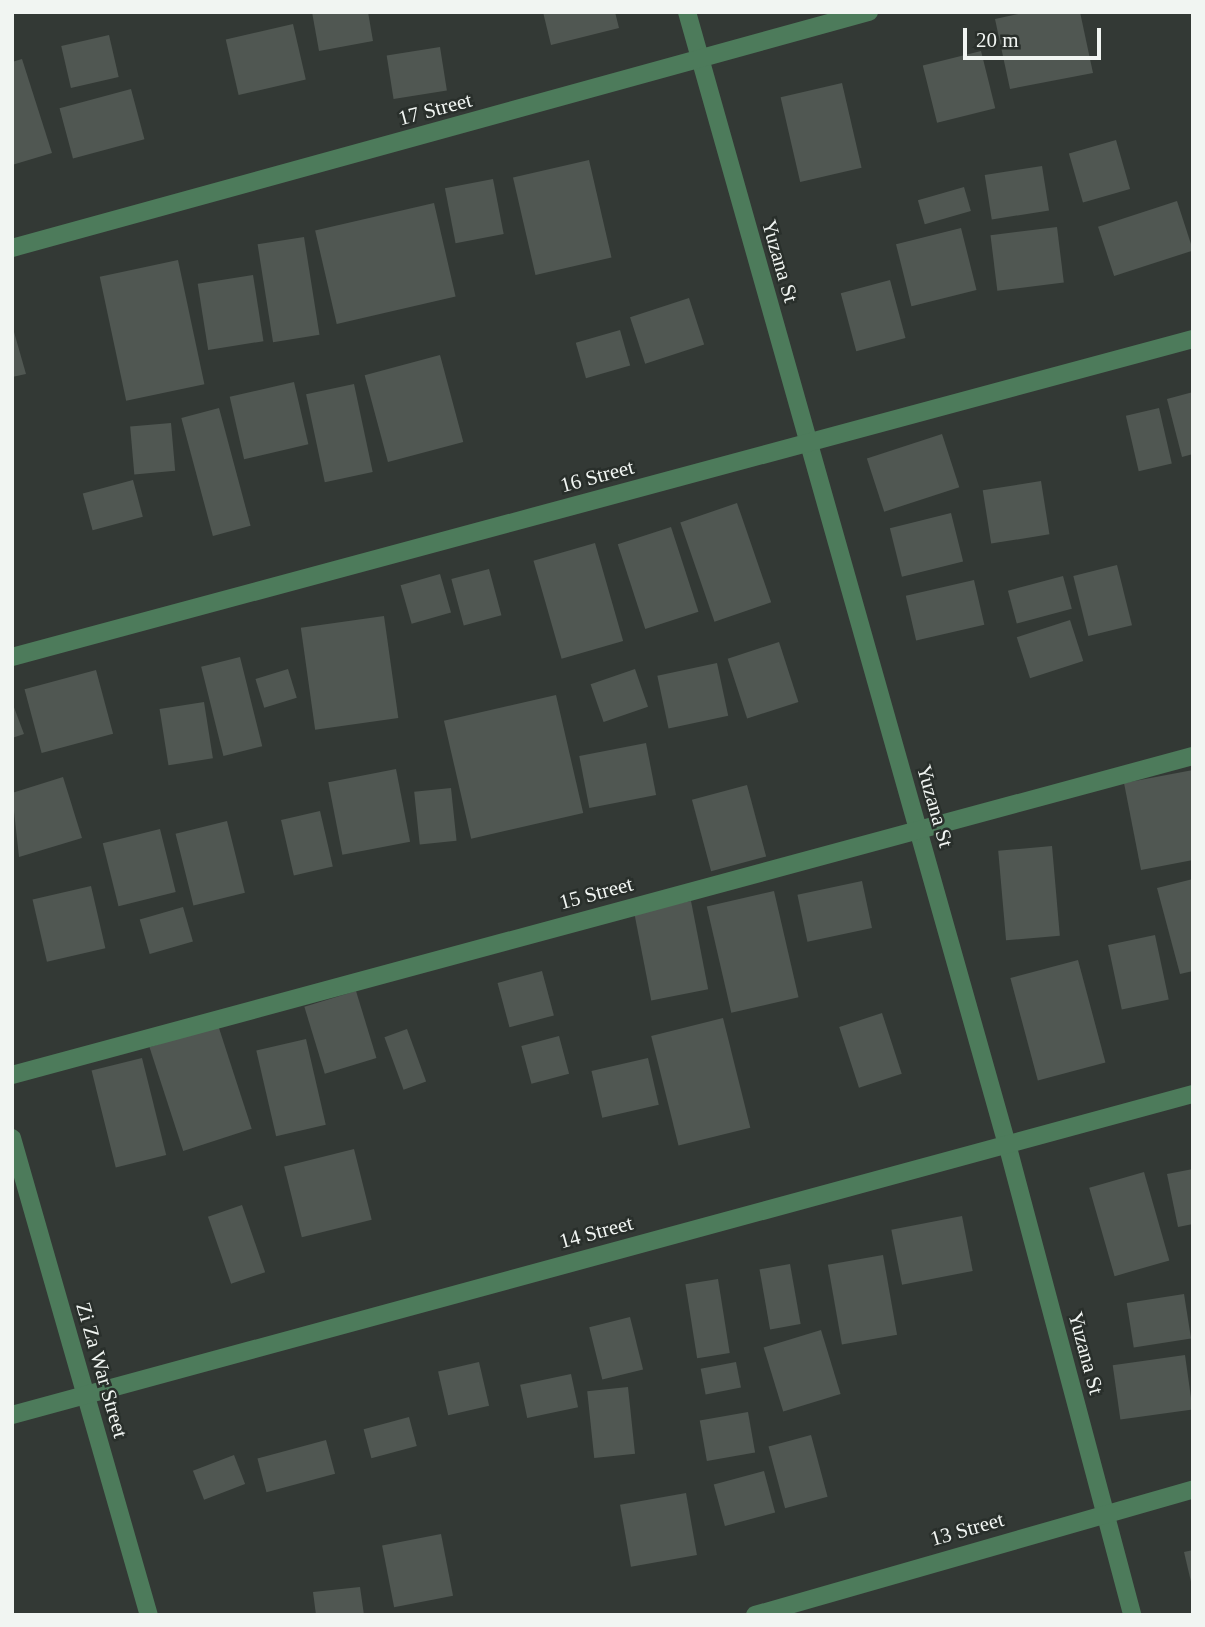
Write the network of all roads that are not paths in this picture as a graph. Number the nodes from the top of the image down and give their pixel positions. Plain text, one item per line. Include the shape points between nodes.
1 (687, 12) edge
2 (869, 12) edge
3 (700, 60) junction
4 (12, 248) edge
5 (1193, 339) edge
6 (808, 443) junction
7 (12, 657) edge
8 (1193, 756) edge
9 (918, 830) junction
10 (12, 1075) edge
11 (1193, 1094) edge
12 (12, 1138) edge
13 (1007, 1144) junction
14 (86, 1394) junction
15 (12, 1415) edge
16 (1193, 1489) edge
17 (1105, 1513) junction
18 (149, 1615) edge
19 (755, 1615) edge
20 (1132, 1615) edge

1 - 3 street, Yuzana St
2 - 3 street, 17 Street
3 - 4 street, 17 Street
3 - 6 street, Yuzana St
5 - 6 street, 16 Street
6 - 7 street, 16 Street
6 - 9 street, Yuzana St
8 - 9 street, 15 Street
9 - 10 street, 15 Street
9 - 13 street, Yuzana St
11 - 13 street, 14 Street
12 - 14 street, Zi Za War Street
13 - 14 street, 14 Street
13 - 17 street, Yuzana St
14 - 15 street, 14 Street
14 - 18 street, Zi Za War Street
16 - 17 street, 13 Street
17 - 19 street, 13 Street
17 - 20 street, Yuzana St

